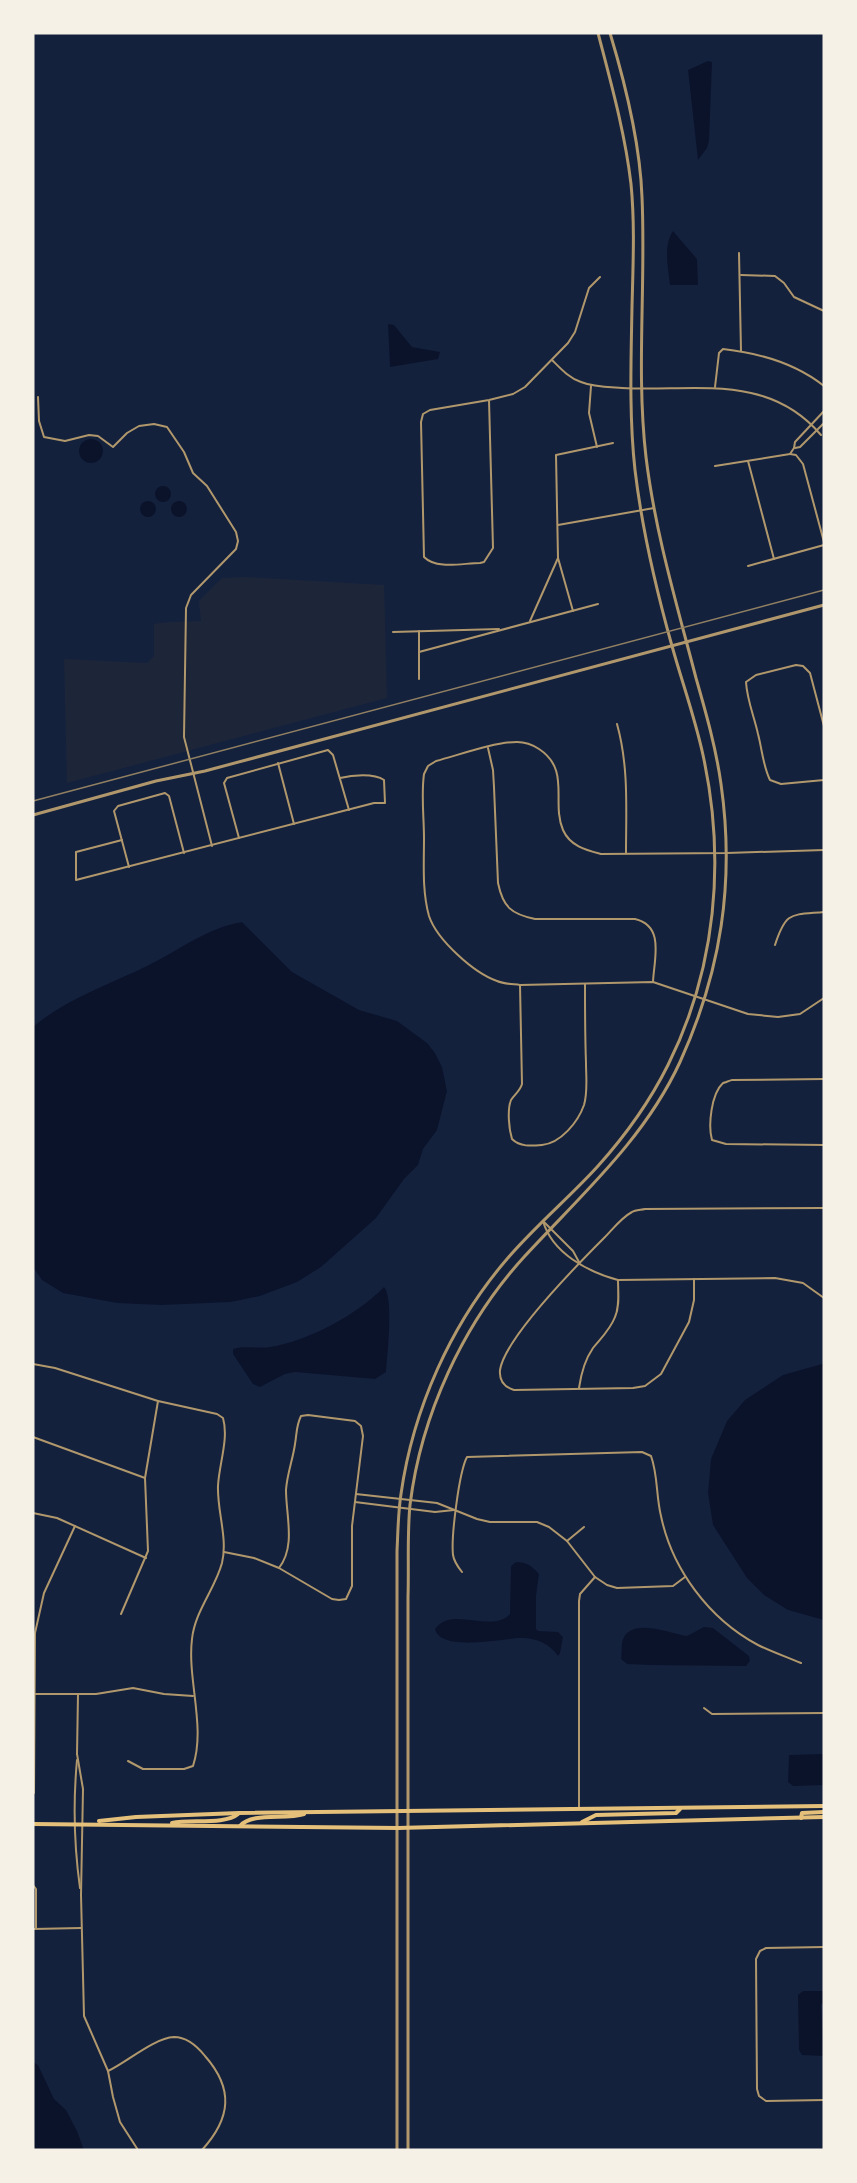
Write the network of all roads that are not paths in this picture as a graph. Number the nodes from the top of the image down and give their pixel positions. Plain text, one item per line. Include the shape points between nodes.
1 (598, 33) edge
2 (610, 33) edge
3 (739, 253) dead end
4 (740, 275) junction
5 (600, 277) dead end
6 (824, 311) edge
7 (741, 351) junction
8 (552, 360) junction
9 (591, 386) junction
10 (824, 386) edge
11 (632, 388) junction
12 (642, 388) junction
13 (715, 388) junction
14 (38, 397) dead end
15 (489, 400) junction
16 (824, 411) edge
17 (824, 423) edge
18 (811, 425) junction
19 (817, 430) junction
20 (821, 435) dead end
21 (800, 437) junction
22 (805, 442) junction
23 (613, 443) dead end
24 (597, 447) junction
25 (794, 448) junction
26 (790, 453) junction
27 (748, 461) junction
28 (714, 466) dead end
29 (654, 508) junction
30 (641, 511) junction
31 (558, 525) junction
32 (824, 543) edge
33 (558, 558) junction
34 (774, 559) junction
35 (748, 566) dead end
36 (598, 604) dead end
37 (824, 605) edge
38 (573, 611) junction
39 (530, 622) junction
40 (505, 629) junction
41 (419, 631) junction
42 (393, 632) dead end
43 (687, 641) junction
44 (672, 645) junction
45 (419, 652) junction
46 (419, 679) dead end
47 (617, 724) dead end
48 (824, 726) edge
49 (488, 748) junction
50 (278, 763) junction
51 (192, 773) junction
52 (340, 778) junction
53 (824, 780) edge
54 (349, 810) junction
55 (33, 815) edge
56 (294, 824) junction
57 (239, 839) junction
58 (122, 840) junction
59 (212, 846) junction
60 (824, 850) edge
61 (716, 852) junction
62 (184, 853) junction
63 (626, 853) junction
64 (727, 853) junction
65 (129, 867) junction
66 (824, 912) edge
67 (775, 945) dead end
68 (653, 982) junction
69 (585, 983) junction
70 (520, 985) junction
71 (696, 995) junction
72 (824, 998) edge
73 (705, 1000) junction
74 (824, 1079) edge
75 (824, 1145) edge
76 (824, 1208) edge
77 (543, 1221) junction
78 (552, 1228) junction
79 (546, 1234) junction
80 (579, 1263) junction
81 (693, 1279) junction
82 (618, 1280) junction
83 (824, 1298) edge
84 (33, 1364) edge
85 (579, 1389) junction
86 (158, 1401) junction
87 (33, 1437) edge
88 (145, 1478) junction
89 (356, 1494) junction
90 (400, 1499) junction
91 (411, 1500) junction
92 (355, 1502) junction
93 (437, 1503) junction
94 (399, 1507) junction
95 (410, 1508) junction
96 (456, 1509) junction
97 (435, 1512) junction
98 (33, 1513) edge
99 (75, 1526) junction
100 (584, 1527) dead end
101 (567, 1541) junction
102 (224, 1552) junction
103 (146, 1558) junction
104 (279, 1568) junction
105 (462, 1572) dead end
106 (595, 1577) junction
107 (685, 1577) junction
108 (121, 1614) dead end
109 (801, 1663) dead end
110 (35, 1694) junction
111 (78, 1694) junction
112 (194, 1696) junction
113 (704, 1708) dead end
114 (824, 1713) edge
115 (77, 1754) junction
116 (128, 1761) dead end
117 (34, 1793) edge
118 (824, 1806) edge
119 (680, 1808) junction
120 (579, 1810) junction
121 (398, 1812) junction
122 (409, 1812) junction
123 (824, 1812) edge
124 (239, 1813) junction
125 (307, 1813) junction
126 (824, 1817) edge
127 (801, 1818) junction
128 (582, 1822) junction
129 (75, 1823) junction
130 (83, 1823) junction
131 (33, 1824) edge
132 (166, 1825) junction
133 (240, 1826) junction
134 (398, 1827) junction
135 (409, 1827) junction
136 (33, 1885) edge
137 (81, 1895) junction
138 (35, 1928) edge
139 (82, 1928) junction
140 (824, 1947) edge
141 (398, 1956) junction
142 (409, 1956) junction
143 (108, 2071) junction
144 (824, 2100) edge
145 (138, 2150) edge
146 (201, 2150) edge
147 (397, 2150) edge
148 (408, 2150) edge

1 - 11 street via 614,92 631,184
2 - 12 street via 633,121 642,192
3 - 4 street
4 - 6 street via 775,276 794,297
4 - 7 street
5 - 8 street via 589,288 575,332
7 - 10 street via 787,364
7 - 13 street via 719,351
8 - 9 street via 568,375
8 - 15 street via 525,387
9 - 11 street
9 - 24 street via 589,413
11 - 12 street
11 - 30 street via 633,444
12 - 13 street
12 - 29 street
13 - 18 street via 766,397
14 - 51 street via 40,429 52,439 98,436 113,447 139,426 166,427 193,473 207,486 236,532 236,549 191,595 186,608 184,737
15 - 15 street via 423,414 424,557 436,564 484,562 493,548
16 - 18 street
17 - 19 street
18 - 19 street
18 - 21 street
19 - 20 street
19 - 22 street
21 - 22 street
21 - 25 street
22 - 25 street
23 - 24 street
24 - 31 street via 556,455
25 - 26 street
26 - 27 street
26 - 32 street via 803,464
27 - 28 street
27 - 34 street
29 - 30 street
29 - 43 street
30 - 31 street
30 - 44 street
31 - 33 street
32 - 34 street
33 - 38 street
33 - 39 street
34 - 35 street
36 - 38 street
37 - 43 street
38 - 39 street
39 - 40 street
40 - 41 street
40 - 45 street
41 - 42 street
41 - 45 street
43 - 44 street
43 - 64 street via 721,781
44 - 51 street
44 - 61 street via 703,753
45 - 46 street
47 - 63 street via 626,770
48 - 53 street via 810,673 803,666 756,675 747,682 770,780
49 - 63 street via 518,742 534,745 547,754 559,781 563,831 583,850
49 - 68 street via 493,770 501,899 521,916 535,919 645,921 655,938
49 - 70 street via 428,766 423,783 424,892 430,918 464,961 485,976
50 - 52 street via 328,750
50 - 56 street
50 - 57 street via 227,778 224,783
51 - 55 street
51 - 59 street
52 - 54 street
52 - 54 street via 379,776 384,780 385,803
54 - 56 street
56 - 57 street
57 - 59 street
58 - 62 street via 114,811 118,806 165,793
58 - 65 street
58 - 65 street via 76,852 76,880
59 - 62 street
60 - 64 street
61 - 63 street
61 - 64 street
61 - 71 street via 710,935
62 - 65 street
64 - 73 street via 721,933
66 - 67 street via 792,915 785,921
68 - 69 street
68 - 71 street
69 - 70 street
69 - 70 street via 584,1104 574,1123 557,1139 543,1145 516,1144 510,1133 510,1101 522,1084
71 - 73 street
71 - 77 street via 667,1066 645,1104 598,1166
72 - 73 street via 800,1014 778,1017 748,1014
73 - 78 street via 672,1078 648,1119 604,1174
74 - 75 street via 723,1083 710,1113 710,1132 712,1140 726,1144
76 - 80 street via 645,1209 625,1217
77 - 78 street
77 - 79 street
77 - 90 street via 488,1281 452,1340 420,1413
78 - 79 street
78 - 80 street
79 - 80 street
79 - 91 street via 498,1289 463,1342 430,1420
80 - 82 street
80 - 85 street via 518,1335 504,1357 500,1379 514,1390
81 - 82 street
81 - 83 street via 789,1280
81 - 85 street via 689,1322 656,1379 633,1389
82 - 85 street via 616,1316 585,1362
84 - 86 street
86 - 88 street
86 - 102 street via 223,1418 226,1428 218,1487
87 - 88 street
88 - 103 street
89 - 90 street
89 - 92 street
89 - 104 street via 361,1426 355,1421 301,1416 296,1424 286,1490 289,1546
90 - 91 street
90 - 94 street
91 - 93 street
91 - 95 street
92 - 94 street
92 - 104 street via 351,1586 346,1599 332,1599
93 - 96 street
93 - 97 street
94 - 95 street
94 - 121 street
95 - 97 street
95 - 122 street
96 - 97 street
96 - 101 street via 490,1522 537,1522
96 - 105 street via 453,1555
96 - 107 street via 467,1457 642,1452 651,1456 655,1466 661,1517 669,1546
98 - 99 street
99 - 103 street
99 - 110 street via 39,1612
100 - 101 street
101 - 106 street
102 - 104 street
102 - 112 street via 192,1638
103 - 108 street
106 - 107 street via 617,1588 673,1586
106 - 120 street via 580,1594
107 - 109 street via 730,1627
110 - 111 street
110 - 117 street
111 - 112 street via 133,1688
111 - 115 street
112 - 116 street via 193,1766 143,1769
113 - 114 street via 712,1714
115 - 129 street
115 - 130 street
118 - 119 main road
119 - 120 main road
119 - 128 main road via 676,1813 596,1815
120 - 122 main road
121 - 122 main road
121 - 125 main road
121 - 134 street
122 - 135 street
123 - 127 main road via 802,1813
124 - 125 main road
124 - 130 main road
124 - 132 main road via 228,1820 184,1820
125 - 133 main road via 249,1819
126 - 127 main road
127 - 128 main road
128 - 135 main road
129 - 130 main road
129 - 131 main road
129 - 137 street
130 - 132 main road
130 - 137 street
132 - 133 main road
133 - 134 main road
134 - 135 main road
134 - 141 street
135 - 142 street
136 - 138 street
137 - 139 street
138 - 139 street
139 - 143 street via 84,2016
140 - 144 street via 760,1951 756,1982 759,2096 766,2101
141 - 142 street
141 - 147 street
142 - 148 street
143 - 145 street via 120,2122
143 - 146 street via 164,2039 176,2037 196,2046 224,2084 224,2117

